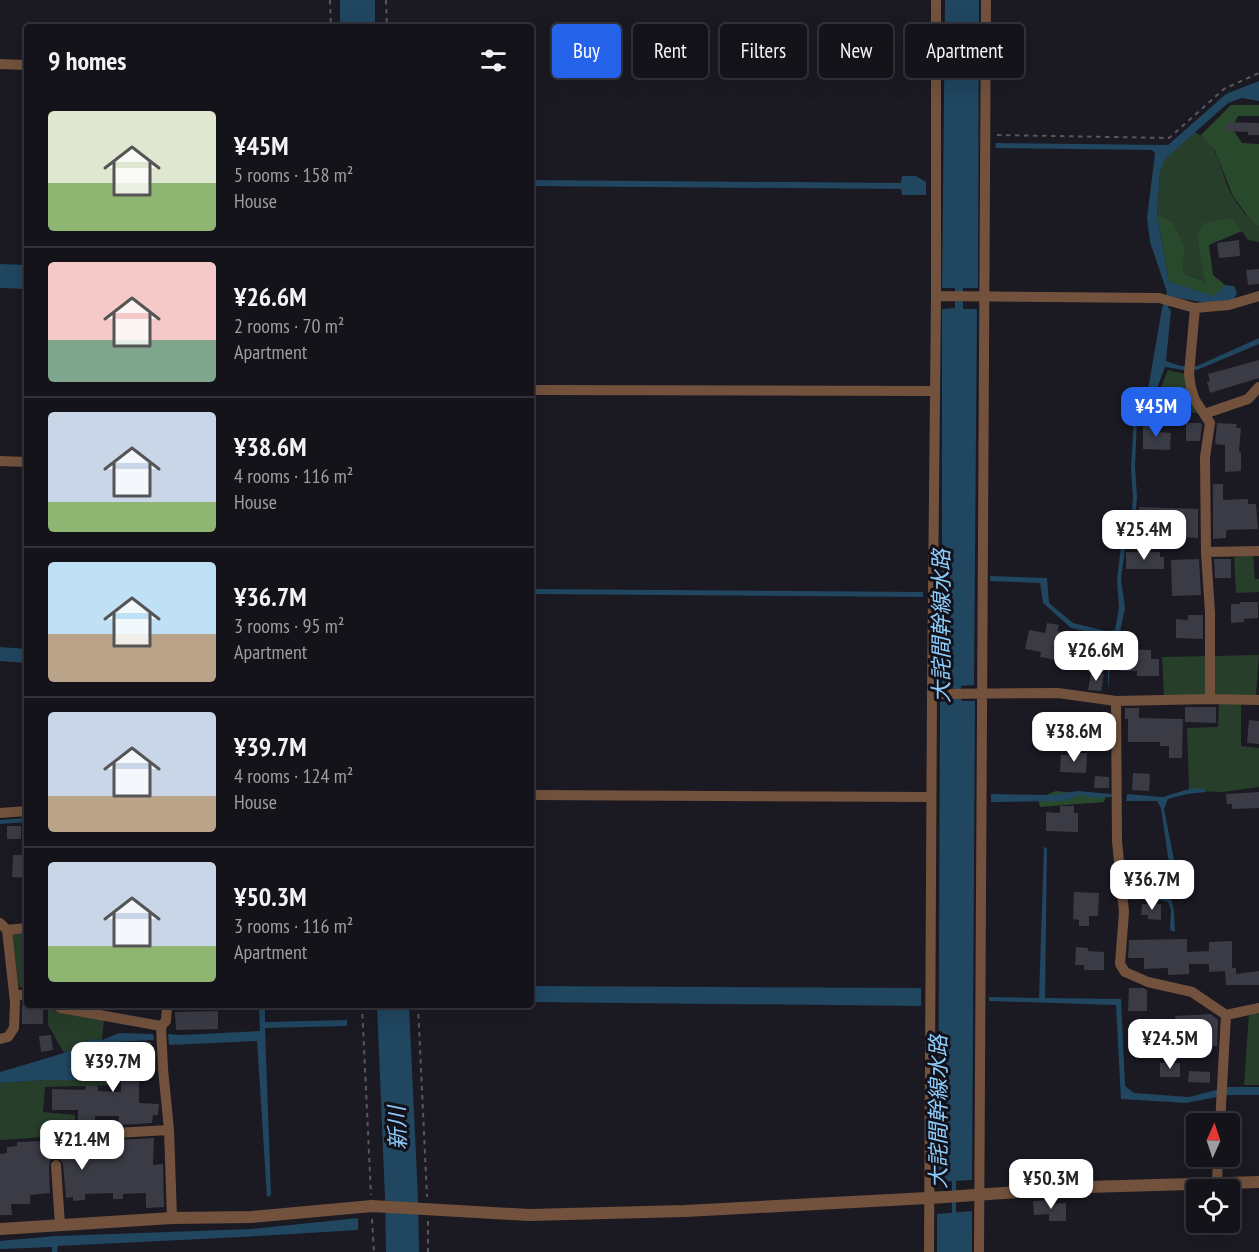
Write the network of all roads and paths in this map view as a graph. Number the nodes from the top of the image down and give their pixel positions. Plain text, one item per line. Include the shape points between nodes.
1 (330, 0) edge
2 (386, 0) edge
3 (936, 0) edge
4 (986, 0) edge
5 (331, 24) edge
6 (387, 24) edge
7 (0, 64) edge
8 (24, 65) edge
9 (1259, 73) edge
10 (985, 135) junction
11 (936, 296) junction
12 (1259, 296) edge
13 (984, 297) junction
14 (1195, 308) junction
15 (1259, 387) edge
16 (534, 390) edge
17 (934, 392) junction
18 (1204, 414) junction
19 (0, 461) edge
20 (24, 462) edge
21 (1259, 551) edge
22 (1206, 552) junction
23 (982, 693) junction
24 (932, 694) junction
25 (1210, 699) junction
26 (1259, 700) edge
27 (1116, 701) junction
28 (534, 795) edge
29 (930, 797) junction
30 (24, 811) edge
31 (0, 813) edge
32 (3, 926) edge
33 (24, 928) edge
34 (24, 994) edge
35 (14, 995) junction
36 (61, 1008) edge
37 (167, 1008) edge
38 (362, 1008) edge
39 (418, 1008) edge
40 (1259, 1008) edge
41 (1226, 1015) junction
42 (161, 1026) junction
43 (0, 1039) edge
44 (1220, 1113) edge
45 (170, 1130) junction
46 (79, 1135) dead end
47 (56, 1165) dead end
48 (1259, 1182) edge
49 (1240, 1183) edge
50 (1186, 1185) edge
51 (979, 1195) junction
52 (929, 1197) junction
53 (372, 1206) junction
54 (428, 1209) junction
55 (172, 1218) junction
56 (60, 1225) junction
57 (0, 1229) edge
58 (374, 1252) edge
59 (429, 1252) edge
60 (929, 1252) edge
61 (979, 1252) edge

1 - 5 path
2 - 6 path
3 - 11 street
4 - 10 street
7 - 8 street
9 - 10 path via 1224,89 1169,138
10 - 13 street
11 - 13 street
11 - 17 street
12 - 14 street
13 - 14 street via 1159,298
13 - 23 street
14 - 18 street via 1189,374 1195,400
15 - 18 street via 1248,399
16 - 17 street
17 - 24 street
18 - 22 street via 1210,423 1205,457
19 - 20 street
21 - 22 street
22 - 25 street
23 - 24 street
23 - 27 street via 1058,693
23 - 51 street
24 - 29 street
25 - 26 street
25 - 27 street
27 - 41 street via 1118,841 1124,912 1120,964 1125,972 1148,982 1192,992
28 - 29 street
29 - 52 street
30 - 31 street
32 - 33 street
32 - 35 street
34 - 35 street
35 - 43 street via 14,1028
36 - 42 street
37 - 42 street via 166,1021
38 - 53 path
39 - 54 path
40 - 41 street
41 - 44 street
42 - 45 street
45 - 46 street
45 - 55 street
47 - 56 street
48 - 49 street
50 - 51 street
51 - 52 street
51 - 61 street
52 - 54 street via 685,1211 529,1215
52 - 60 street
53 - 54 street
53 - 55 street via 251,1217
53 - 58 path
54 - 59 path
55 - 56 street
56 - 57 street

